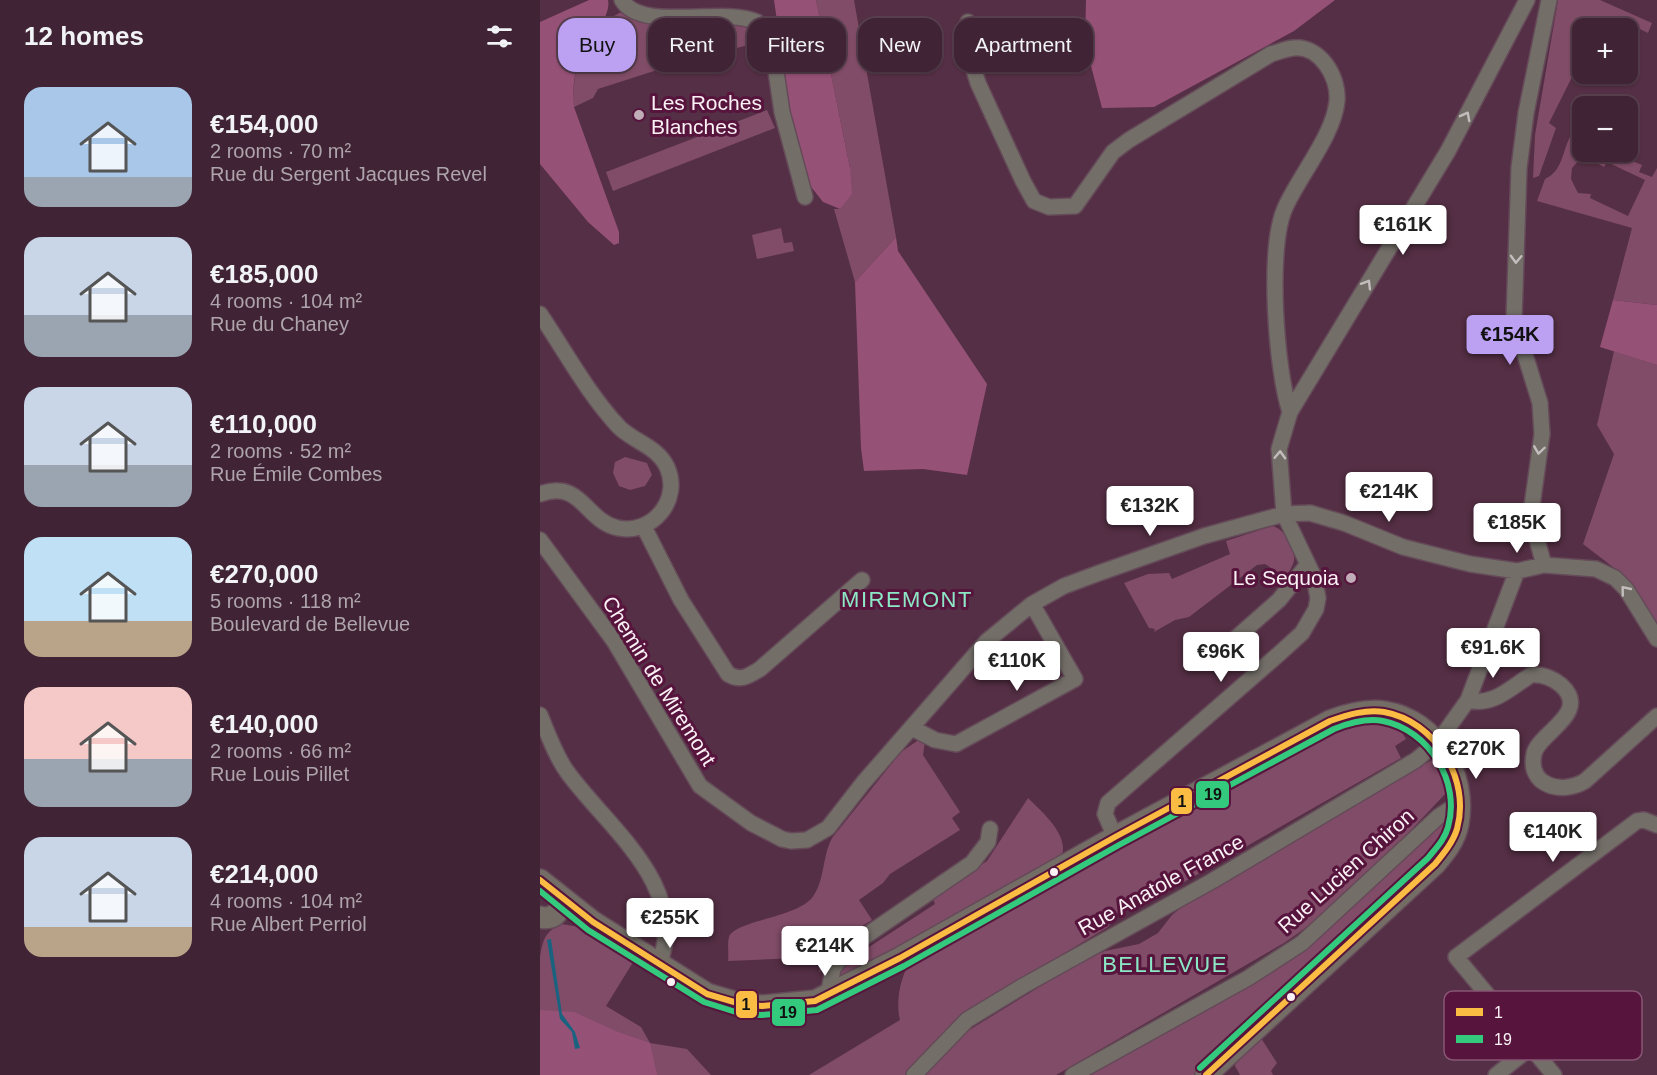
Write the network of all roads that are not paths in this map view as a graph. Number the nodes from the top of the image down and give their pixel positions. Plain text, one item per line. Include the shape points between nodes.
1 (622, 0) edge
2 (1527, 0) edge
3 (1549, 0) edge
4 (975, 72) edge
5 (805, 197) dead end
6 (540, 314) edge
7 (1290, 412) junction
8 (540, 494) edge
9 (1284, 514) junction
10 (644, 527) junction
11 (540, 540) edge
12 (1308, 564) junction
13 (1544, 565) junction
14 (1517, 571) junction
15 (862, 580) dead end
16 (1032, 604) junction
17 (1657, 639) edge
18 (1211, 660) dead end
19 (1468, 700) junction
20 (540, 715) edge
21 (1657, 716) edge
22 (912, 728) junction
23 (1438, 742) junction
24 (1459, 806) junction
25 (1657, 825) edge
26 (990, 829) dead end
27 (1116, 837) junction
28 (547, 904) edge
29 (659, 965) junction
30 (1484, 991) edge
31 (828, 996) junction
32 (1515, 1060) edge
33 (1541, 1060) edge
34 (914, 1075) edge
35 (1073, 1075) edge
36 (1206, 1075) edge
37 (1496, 1075) edge
38 (1554, 1075) edge

1 - 5 street via 646,16 739,15 757,22 772,51 783,119
7 -> 2 street via 1448,150
3 -> 13 street via 1519,168 1514,319 1540,403 1542,434 1532,506
4 - 7 street via 1034,201 1049,207 1075,206 1113,152 1271,54 1294,48 1310,51 1329,67 1337,102 1323,138 1284,212 1276,266 1283,393
6 - 10 street via 619,427 654,451 667,466 671,487 667,503 662,513
9 -> 7 street via 1279,449
8 - 10 street via 564,490 609,525
9 - 12 street
9 - 14 street, Chemin de Miremont via 1310,513 1403,547
9 - 16 street, Chemin de Miremont via 1204,536 1119,566 1064,586
10 - 15 street via 681,600 728,674 736,679 760,669
11 - 22 street, Chemin de Miremont via 614,641 700,786 782,839 807,840 828,828
12 - 18 street via 1279,600
12 - 27 street via 1318,598 1311,620 1280,653 1108,803 1105,814
13 - 14 street
17 -> 13 street via 1615,578 1583,566
14 - 19 street, Rue Anatole France
16 - 22 street, Chemin de Miremont via 987,641
16 - 22 street via 1075,679 956,744 935,740
19 - 21 street via 1495,699 1531,675 1552,678 1565,689 1568,713 1539,742 1533,755 1538,775 1559,789 1585,781
19 - 23 street, Rue Anatole France
20 - 29 street via 566,770 650,874 666,920 666,949
23 - 24 main road via 1455,775
23 - 27 main road via 1417,725 1386,712 1344,716
23 - 34 street, Rue Anatole France via 1416,760 1267,849 968,1020
24 - 35 street, Rue Lucien Chiron via 1438,817 1302,943 1248,978
24 - 36 main road via 1452,840 1435,864
25 - 30 street via 1644,820 1629,826 1456,957
26 - 31 street via 988,842 972,863 848,948 833,969
27 - 31 main road
28 - 29 main road via 593,922
29 - 31 main road via 707,994 741,1004 776,1006
32 - 37 street
33 - 38 street

